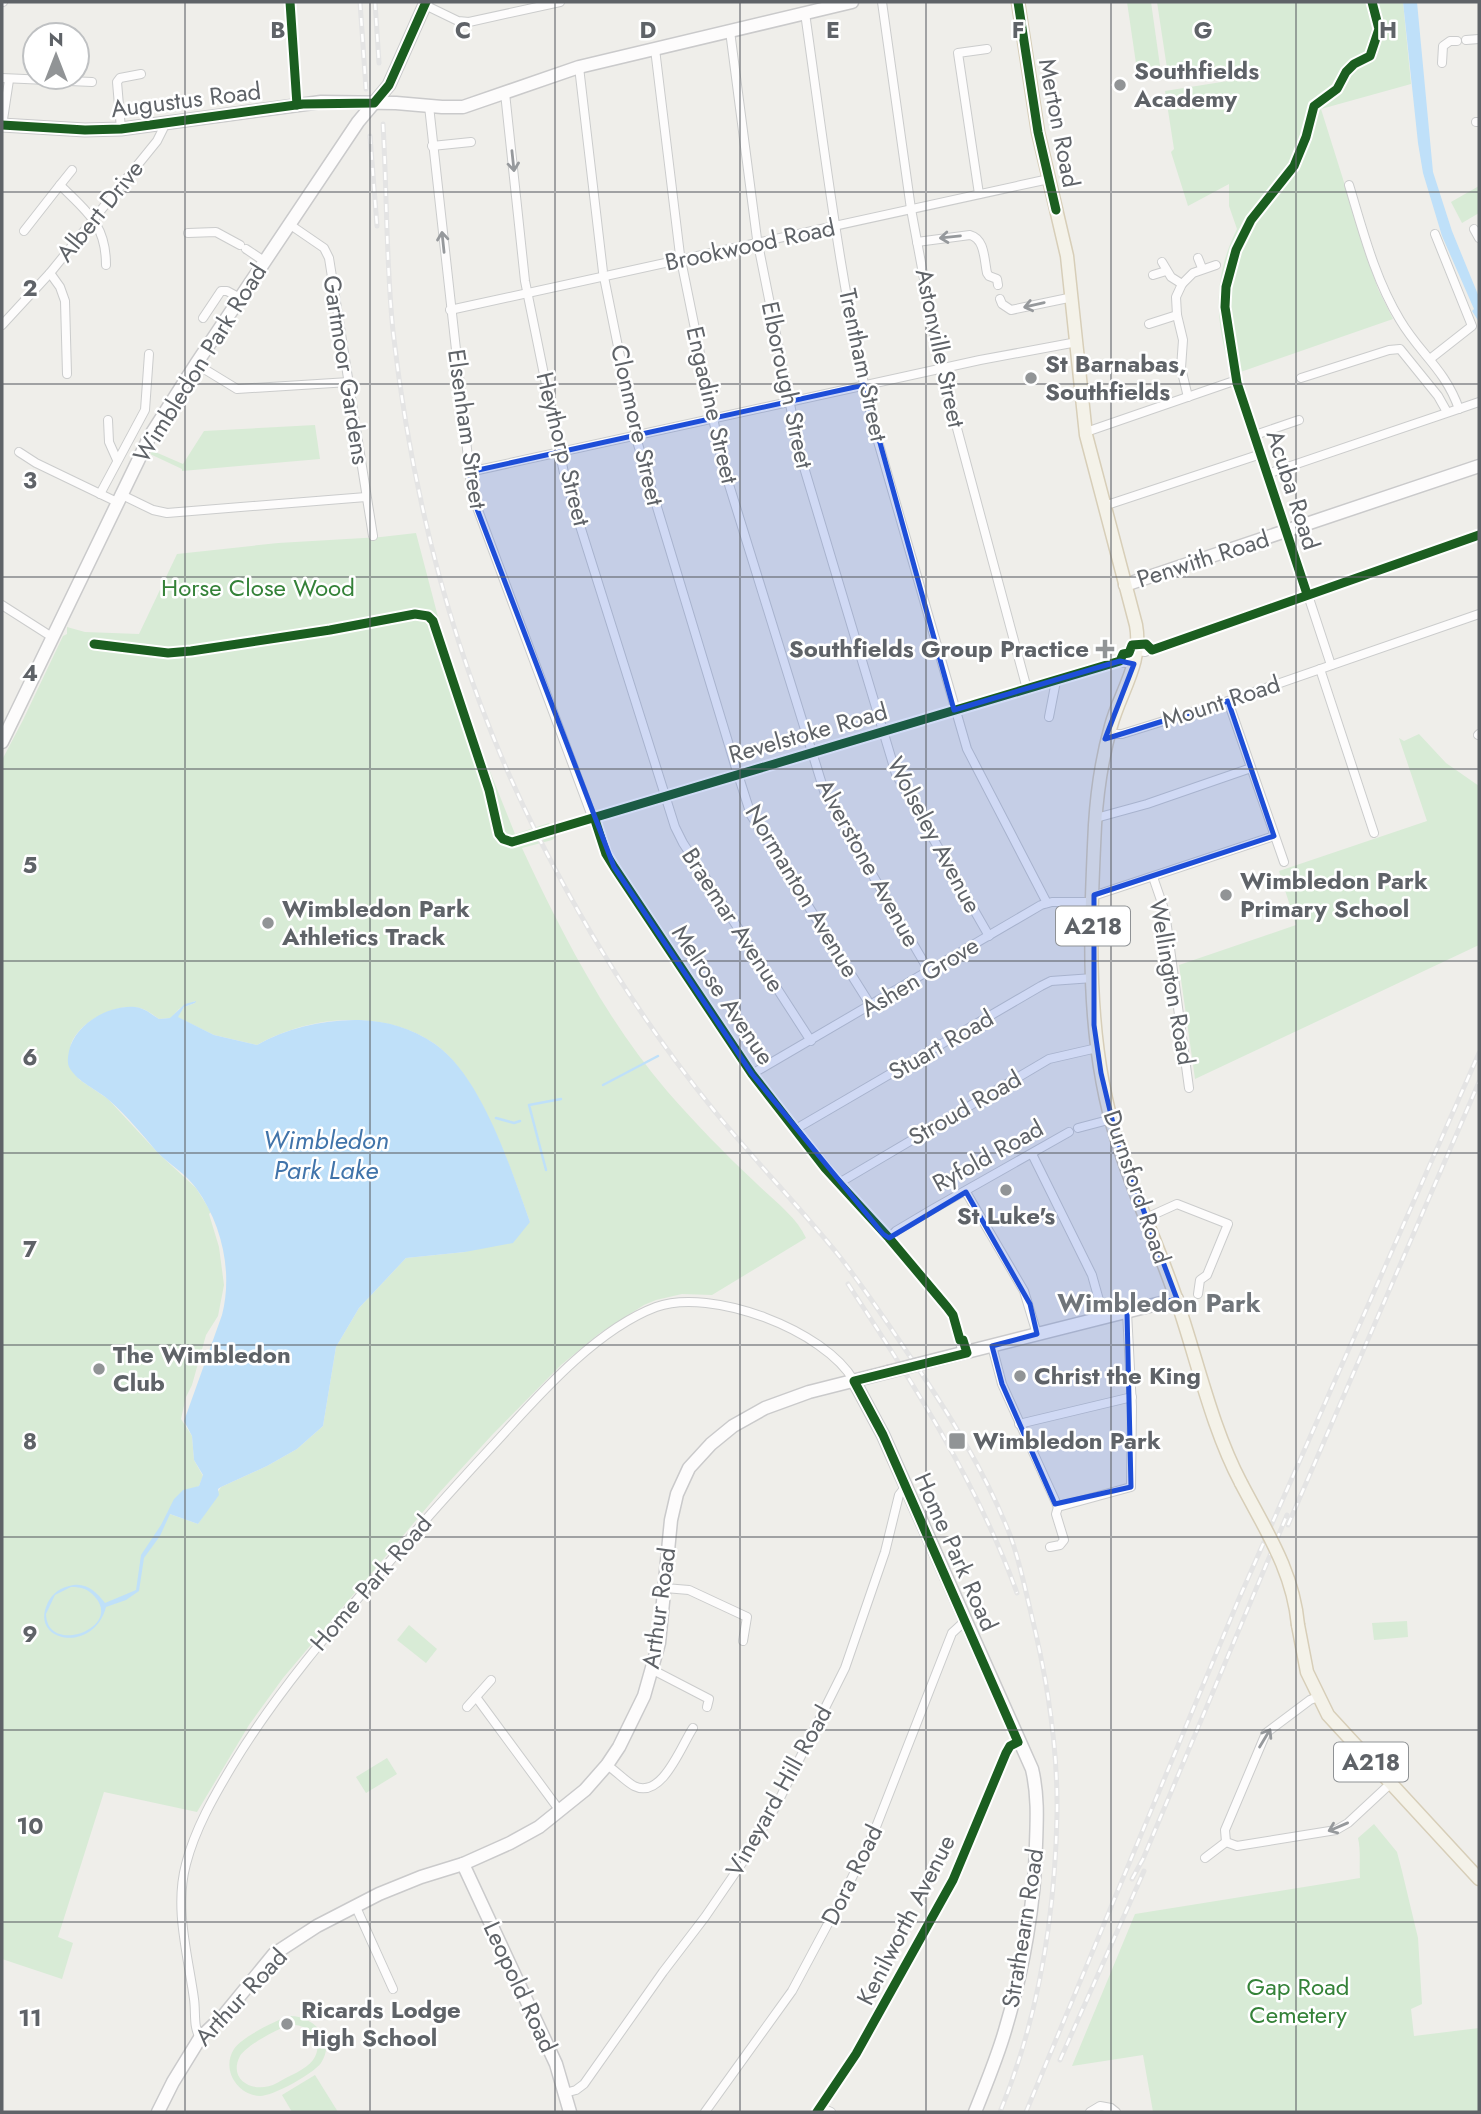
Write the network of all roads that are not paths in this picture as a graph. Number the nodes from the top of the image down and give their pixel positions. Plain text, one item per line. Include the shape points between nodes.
1 (290, 2) edge
2 (560, 2) edge
3 (852, 2) edge
4 (882, 2) edge
5 (1018, 2) edge
6 (425, 3) edge
7 (805, 13) junction
8 (730, 31) junction
9 (1479, 39) edge
10 (654, 49) junction
11 (987, 49) dead end
12 (1442, 63) dead end
13 (579, 67) junction
14 (141, 74) dead end
15 (5, 79) edge
16 (92, 82) dead end
17 (505, 93) junction
18 (374, 103) junction
19 (297, 105) junction
20 (429, 106) junction
21 (162, 124) junction
22 (2, 125) edge
23 (121, 129) junction
24 (471, 142) dead end
25 (432, 146) junction
26 (72, 170) dead end
27 (1049, 179) junction
28 (60, 185) junction
29 (1349, 185) dead end
30 (979, 194) junction
31 (911, 209) junction
32 (94, 218) junction
33 (289, 224) junction
34 (834, 226) junction
35 (1474, 229) dead end
36 (24, 230) dead end
37 (188, 233) dead end
38 (1435, 234) dead end
39 (1479, 238) edge
40 (917, 242) junction
41 (758, 243) junction
42 (1198, 258) dead end
43 (681, 260) junction
44 (264, 261) junction
45 (1162, 262) dead end
46 (106, 265) dead end
47 (1216, 265) dead end
48 (1202, 268) junction
49 (1166, 271) junction
50 (50, 273) junction
51 (1153, 275) dead end
52 (604, 276) junction
53 (1182, 284) junction
54 (998, 285) dead end
55 (527, 293) junction
56 (1073, 297) junction
57 (240, 298) junction
58 (1000, 299) dead end
59 (450, 310) junction
60 (1177, 315) junction
61 (203, 318) dead end
62 (1149, 324) dead end
63 (2, 325) edge
64 (1077, 342) junction
65 (149, 354) dead end
66 (1430, 359) junction
67 (196, 364) junction
68 (941, 369) junction
69 (67, 374) dead end
70 (1301, 378) dead end
71 (349, 382) junction
72 (864, 385) junction
73 (1188, 397) junction
74 (788, 402) junction
75 (1479, 402) edge
76 (1459, 409) junction
77 (1447, 412) junction
78 (712, 419) junction
79 (108, 420) dead end
80 (1299, 421) dead end
81 (1086, 432) junction
82 (635, 435) junction
83 (1255, 435) junction
84 (19, 452) dead end
85 (560, 452) junction
86 (1261, 454) junction
87 (117, 460) junction
88 (1479, 466) edge
89 (469, 472) junction
90 (1267, 474) junction
91 (100, 494) junction
92 (366, 497) junction
93 (119, 498) junction
94 (1104, 506) junction
95 (1287, 532) junction
96 (1479, 535) edge
97 (373, 536) dead end
98 (1125, 585) junction
99 (1307, 594) junction
100 (2, 605) edge
101 (1479, 614) edge
102 (52, 637) junction
103 (1136, 658) junction
104 (1331, 665) junction
105 (1320, 669) junction
106 (1056, 681) junction
107 (1027, 689) junction
108 (1228, 701) junction
109 (954, 710) junction
110 (1049, 717) dead end
111 (882, 732) junction
112 (1109, 734) junction
113 (2, 742) edge
114 (810, 752) junction
115 (1251, 768) junction
116 (738, 774) junction
117 (666, 794) junction
118 (594, 817) junction
119 (1096, 818) junction
120 (1374, 833) dead end
121 (1274, 836) junction
122 (507, 840) dead end
123 (1284, 862) dead end
124 (1153, 877) junction
125 (1093, 899) junction
126 (1047, 903) junction
127 (989, 936) junction
128 (929, 971) junction
129 (1093, 978) junction
130 (871, 1006) junction
131 (811, 1041) junction
132 (1097, 1048) junction
133 (752, 1074) junction
134 (1189, 1088) dead end
135 (1112, 1119) junction
136 (1078, 1128) dead end
137 (794, 1130) junction
138 (1069, 1132) dead end
139 (1032, 1154) junction
140 (839, 1183) junction
141 (966, 1192) junction
142 (1146, 1218) junction
143 (890, 1238) junction
144 (1198, 1294) dead end
145 (1177, 1299) junction
146 (1127, 1312) junction
147 (1104, 1318) junction
148 (1037, 1334) junction
149 (992, 1346) junction
150 (963, 1353) junction
151 (854, 1381) junction
152 (1132, 1397) junction
153 (1019, 1424) junction
154 (906, 1486) junction
155 (1058, 1507) junction
156 (1050, 1547) dead end
157 (666, 1588) junction
158 (965, 1621) junction
159 (743, 1641) dead end
160 (653, 1670) junction
161 (491, 1680) dead end
162 (476, 1697) junction
163 (1318, 1697) junction
164 (467, 1707) dead end
165 (707, 1707) dead end
166 (687, 1732) dead end
167 (1018, 1742) junction
168 (607, 1765) junction
169 (1390, 1784) junction
170 (560, 1811) junction
171 (1226, 1842) junction
172 (1205, 1858) dead end
173 (463, 1864) junction
174 (1479, 1879) edge
175 (355, 1905) junction
176 (393, 1989) dead end
177 (200, 2038) junction
178 (565, 2093) junction
179 (819, 2110) edge
180 (158, 2112) edge
181 (570, 2112) edge
182 (705, 2112) edge
183 (831, 2112) edge
184 (975, 2112) edge
185 (1090, 2112) edge
186 (1116, 2112) edge

1 - 19 street
2 - 6 street via 469,22
3 - 7 street, Augustus Road
4 - 31 street, Astonville Street
5 - 27 main road, Merton Road / A218
6 - 18 street, Wimbledon Park Road via 389,85
7 - 8 street, Augustus Road
7 - 34 street, Trentham Street
8 - 10 street, Augustus Road
8 - 41 street, Elborough Street
9 - 12 street via 1445,43
10 - 13 street, Augustus Road
10 - 43 street, Engadine Street
11 - 30 street via 958,53
13 - 17 street, Augustus Road
13 - 52 street, Clonmore Street
14 - 23 street via 117,82
15 - 16 street
15 - 22 street
17 - 20 street, Augustus Road via 463,107
17 -> 55 street, Heythorp Street
18 - 19 street, Augustus Road
18 - 20 street, Augustus Road
18 - 33 street, Wimbledon Park Road
19 - 21 street, Augustus Road
20 - 25 street, Elsenham Street
21 - 23 street, Augustus Road
21 - 32 street, Albert Drive via 157,141
22 - 23 street, Augustus Road
24 - 25 street
59 -> 25 street, Elsenham Street
26 - 28 street
27 - 30 street, Brookwood Road
27 - 56 main road, Merton Road / A218
28 - 32 street
28 - 36 street
29 - 66 street via 1383,289
30 - 31 street, Brookwood Road
31 - 34 street, Brookwood Road
31 - 40 street, Astonville Street
32 - 46 street via 106,244
32 - 50 street, Albert Drive
33 - 44 street, Wimbledon Park Road
33 - 71 street, Gartmoor Gardens via 327,252
34 - 41 street, Brookwood Road
34 - 72 street, Trentham Street
35 - 39 street
37 - 44 street via 216,232
38 - 66 street via 1472,326
54 -> 40 street via 987,273 977,237
40 - 68 street, Astonville Street
41 - 43 street, Brookwood Road
41 - 74 street, Elborough Street
42 - 48 street
43 - 52 street, Brookwood Road
43 - 78 street, Engadine Street
44 - 57 street, Wimbledon Park Road
45 - 49 street
47 - 48 street
48 - 53 street
49 - 51 street
49 - 53 street
50 - 63 street, Albert Drive
50 - 69 street via 65,302
52 - 55 street, Brookwood Road
52 - 82 street, Clonmore Street
53 - 60 street via 1176,297
55 - 59 street, Brookwood Road
55 - 85 street, Heythorp Street
56 -> 58 street via 1011,310
56 - 64 main road, Merton Road / A218
57 - 61 street via 221,290
57 - 67 street, Wimbledon Park Road
59 - 89 street, Elsenham Street
60 - 62 street
60 - 73 street
64 - 68 street
64 - 81 main road, Merton Road / A218
65 - 87 street via 145,410
66 - 76 street via 1451,386
67 - 71 street via 237,389
67 - 93 street, Wimbledon Park Road via 150,436
68 - 72 street
68 - 107 street, Astonville Street
70 - 77 street via 1400,349
71 - 92 street, Gartmoor Gardens
72 - 74 street
72 - 109 street, Trentham Street
73 - 81 street
73 - 83 street, Acuba Road via 1237,383
74 - 78 street
74 - 111 street, Elborough Street
75 - 76 street
76 - 77 street
77 - 90 street
78 - 82 street
78 - 114 street, Engadine Street
79 - 87 street via 109,442
80 - 83 street, Acuba Road
81 - 94 main road, Merton Road / A218
82 - 85 street
82 - 116 street, Clonmore Street
83 - 86 street, Acuba Road
84 - 91 street
85 - 89 street
85 - 117 street, Heythorp Street
86 - 90 street, Acuba Road
86 - 94 street
87 - 91 street
88 - 95 street, Penwith Road
89 - 118 street, Elsenham Street via 481,520
90 - 95 street, Acuba Road
91 - 93 street
92 - 93 street via 167,513
92 - 97 street, Gartmoor Gardens
93 - 102 street, Wimbledon Park Road
94 - 98 main road, Merton Road / A218
95 - 98 street, Penwith Road
95 - 99 street, Acuba Road
96 - 99 street, Revelstoke Road
98 - 103 main road, Merton Road / A218 via 1137,631
99 - 103 street, Revelstoke Road
99 - 104 street, Acuba Road
100 - 102 street
101 - 104 street, Mount Road
102 - 113 street, Wimbledon Park Road
103 - 106 street, Revelstoke Road
103 - 112 main road, Durnsford Road / A218
104 - 105 street, Mount Road
105 - 108 street, Mount Road
105 - 120 street
106 - 107 street, Revelstoke Road
106 - 110 street
107 - 109 street, Revelstoke Road
108 - 112 street, Mount Road
108 - 115 street
109 - 111 street, Revelstoke Road
109 - 126 street, Trentham Street via 967,749
111 - 114 street, Revelstoke Road
111 - 127 street, Wolseley Avenue via 895,774
112 - 119 main road, Durnsford Road / A218
114 - 116 street, Revelstoke Road
114 - 128 street, Alverstone Avenue via 825,794
115 - 119 street
115 - 121 street
116 - 117 street, Revelstoke Road
116 - 130 street, Normanton Avenue via 751,815
117 - 118 street, Revelstoke Road
117 - 131 street, Braemar Avenue via 683,843
118 - 122 street, Revelstoke Road
118 - 133 street, Melrose Avenue via 610,860
119 - 125 main road, Durnsford Road / A218
121 - 123 street
121 - 124 street, Ashen Grove
124 - 125 street, Ashen Grove
124 - 134 street, Wellington Road via 1165,912
125 - 126 street, Ashen Grove
125 - 129 main road, Durnsford Road / A218
126 - 127 street, Ashen Grove
127 - 128 street, Ashen Grove
128 - 130 street, Ashen Grove
129 - 132 main road, Durnsford Road / A218
129 - 137 street, Stuart Road via 1041,986
130 - 131 street, Ashen Grove
131 - 133 street, Ashen Grove
132 - 135 main road, Durnsford Road / A218
132 - 140 street, Stroud Road via 1049,1059
133 - 137 street, Melrose Avenue
135 - 136 street, Ryfold Road
135 - 142 main road, Durnsford Road / A218
137 - 140 street, Melrose Avenue
138 - 139 street, Ryfold Road
139 - 141 street, Ryfold Road
139 - 147 street via 1092,1275
140 - 143 street, Melrose Avenue
141 - 143 street, Ryfold Road
141 - 148 street via 1024,1291
142 - 144 street via 1177,1204 1227,1224 1207,1275 1200,1280
142 - 145 main road, Durnsford Road / A218
143 - 150 street, Melrose Avenue via 953,1315
145 - 146 street, Arthur Road
145 - 163 main road, Durnsford Road / A218, bridge via 1225,1447 1294,1589 1307,1672
146 - 147 street, Arthur Road
146 - 152 street
147 - 148 street, Arthur Road
148 - 149 street, Arthur Road
149 - 150 street, Arthur Road
149 - 153 street
150 - 151 street, Arthur Road, bridge
151 - 154 street, Home Park Road
151 - 157 street, Arthur Road via 765,1408 733,1426 698,1456 677,1494
151 - 177 street, Home Park Road via 830,1355 788,1328 744,1310 703,1301 647,1311 623,1324 556,1378 468,1471 306,1658 216,1793 195,1836 182,1883 182,1923
152 - 153 street
152 - 155 street via 1131,1487
153 - 155 street
154 - 158 street, Home Park Road
154 - 178 street, Vineyard Hill Road via 899,1495 885,1552 845,1668 776,1805 742,1863 584,2084
155 - 156 street via 1064,1540
157 - 159 street via 689,1590 747,1618
157 - 160 street, Arthur Road
158 - 167 street, Home Park Road
158 - 182 street, Dora Road via 952,1633 874,1832 824,1934 792,1992
160 - 165 street via 709,1699
160 - 168 street, Arthur Road via 633,1722
161 - 162 street
162 - 164 street
162 - 170 street
163 - 169 main road, Durnsford Road / A218 via 1333,1722
171 -> 163 street via 1225,1830 1266,1733
166 - 168 street via 662,1780 653,1787 636,1787
167 - 179 street, Kenilworth Avenue via 1006,1753 953,1880
167 - 184 street, Strathearn Road via 1032,1769 1037,1793 1032,1897 1009,2018
168 - 170 street, Arthur Road
169 -> 171 street via 1336,1830 1237,1846
169 - 174 main road, Durnsford Road / A218
170 - 173 street, Arthur Road via 539,1828
171 - 172 street
173 - 175 street, Arthur Road
173 - 178 street, Leopold Road via 549,2048
175 - 176 street
175 - 177 street, Arthur Road via 274,1954
177 - 180 street, Arthur Road
178 - 181 street, Leopold Road
179 - 183 street
185 - 186 street via 1107,2106

